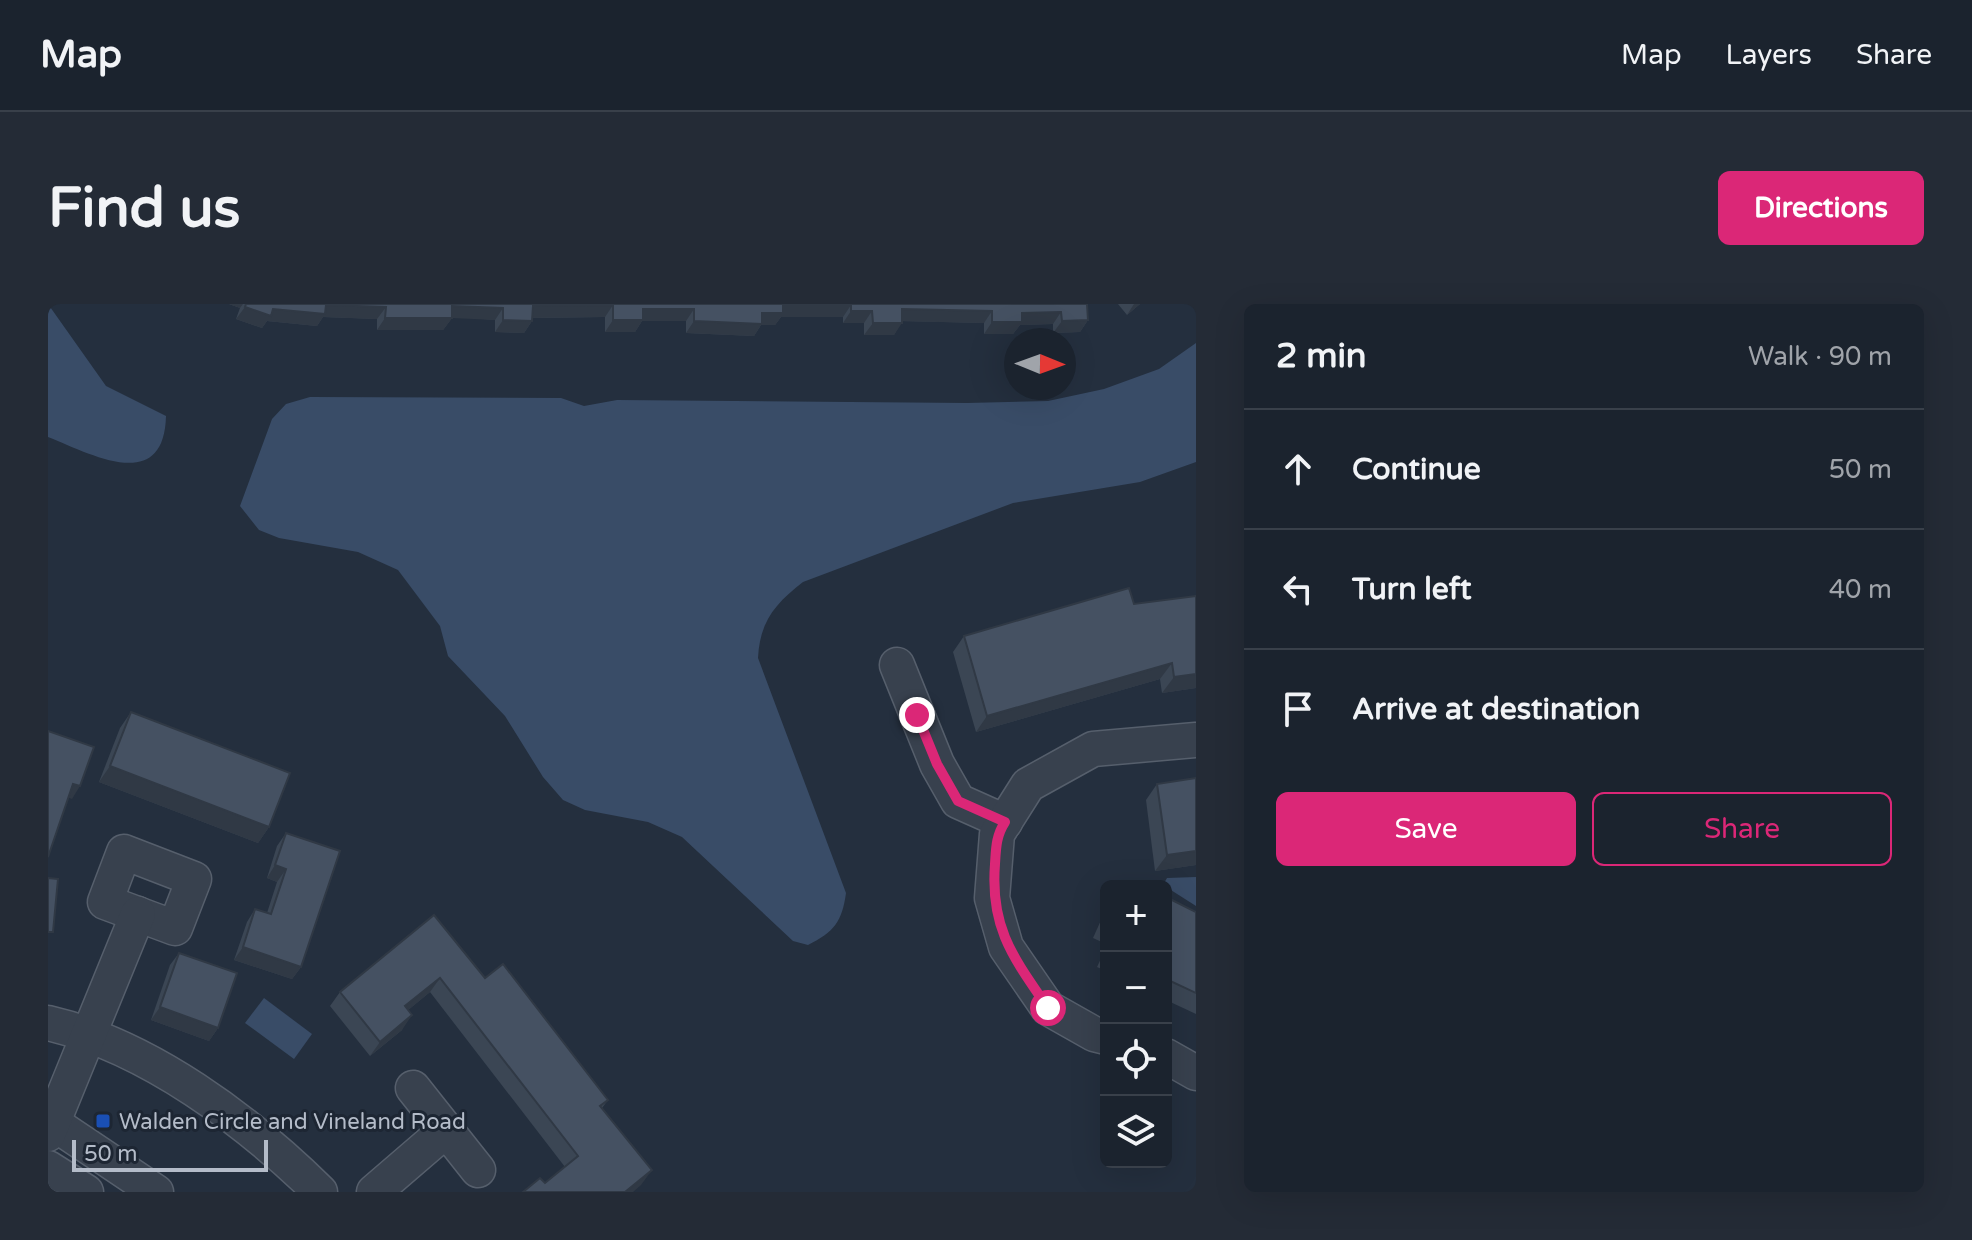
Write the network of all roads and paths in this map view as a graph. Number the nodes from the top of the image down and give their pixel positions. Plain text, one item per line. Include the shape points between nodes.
1 (897, 665) dead end
2 (1196, 740) edge
3 (1005, 822) junction
4 (138, 914) dead end
5 (48, 1023) edge
6 (90, 1033) junction
7 (1100, 1034) edge
8 (1172, 1059) edge
9 (1196, 1073) edge
10 (413, 1088) dead end
11 (49, 1128) edge
12 (446, 1130) junction
13 (48, 1168) edge
14 (478, 1170) dead end
15 (86, 1192) edge
16 (156, 1192) edge
17 (320, 1192) edge
18 (374, 1192) edge

1 - 3 street via 937,764 958,801
2 - 3 street via 1093,749 1028,785
3 - 7 street via 997,834 992,898 1006,947 1048,1008
4 - 6 street
5 - 6 street
6 - 11 street
6 - 17 street via 206,1097 285,1157
8 - 9 street
10 - 12 street
11 - 16 street via 62,1129
12 - 14 street
12 - 18 street
13 - 15 street

